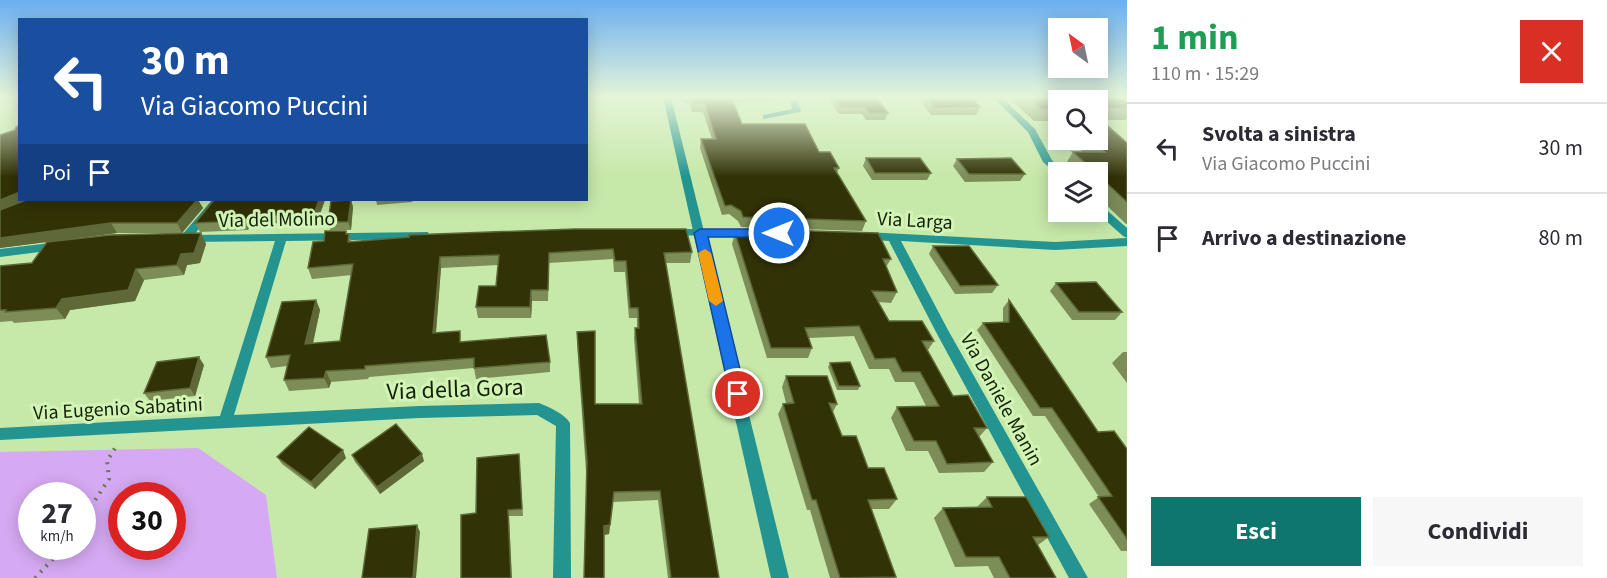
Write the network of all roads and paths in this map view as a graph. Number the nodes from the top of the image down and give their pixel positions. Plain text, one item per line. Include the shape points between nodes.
1 (674, 124) edge
2 (1025, 124) edge
3 (1048, 162) edge
4 (216, 201) edge
5 (1108, 217) edge
6 (660, 233) edge
7 (700, 233) junction
8 (779, 233) edge
9 (1127, 234) edge
10 (436, 235) edge
11 (848, 235) edge
12 (282, 237) junction
13 (893, 237) junction
14 (1127, 242) edge
15 (70, 245) edge
16 (0, 253) edge
17 (225, 422) junction
18 (0, 434) edge
19 (117, 445) dead end
20 (96, 499) edge
21 (52, 560) edge
22 (35, 578) edge
23 (562, 578) edge
24 (780, 578) edge
25 (1080, 578) edge

1 - 7 street
2 - 3 street
4 - 12 street, Via del Molino via 179,239
5 - 9 street
6 - 7 street
7 - 8 street
7 - 24 street
10 - 12 street, Via del Molino
11 - 13 street, Via Larga
12 - 17 street, Via Eugenio Sabatini
13 - 14 street, Via Larga via 1055,246
13 - 25 street, Via Daniele Manin
15 - 16 street
17 - 18 street, Via Eugenio Sabatini
17 - 23 street, Via della Gora via 539,410 563,423
19 - 20 path via 107,461 109,479
21 - 22 path

